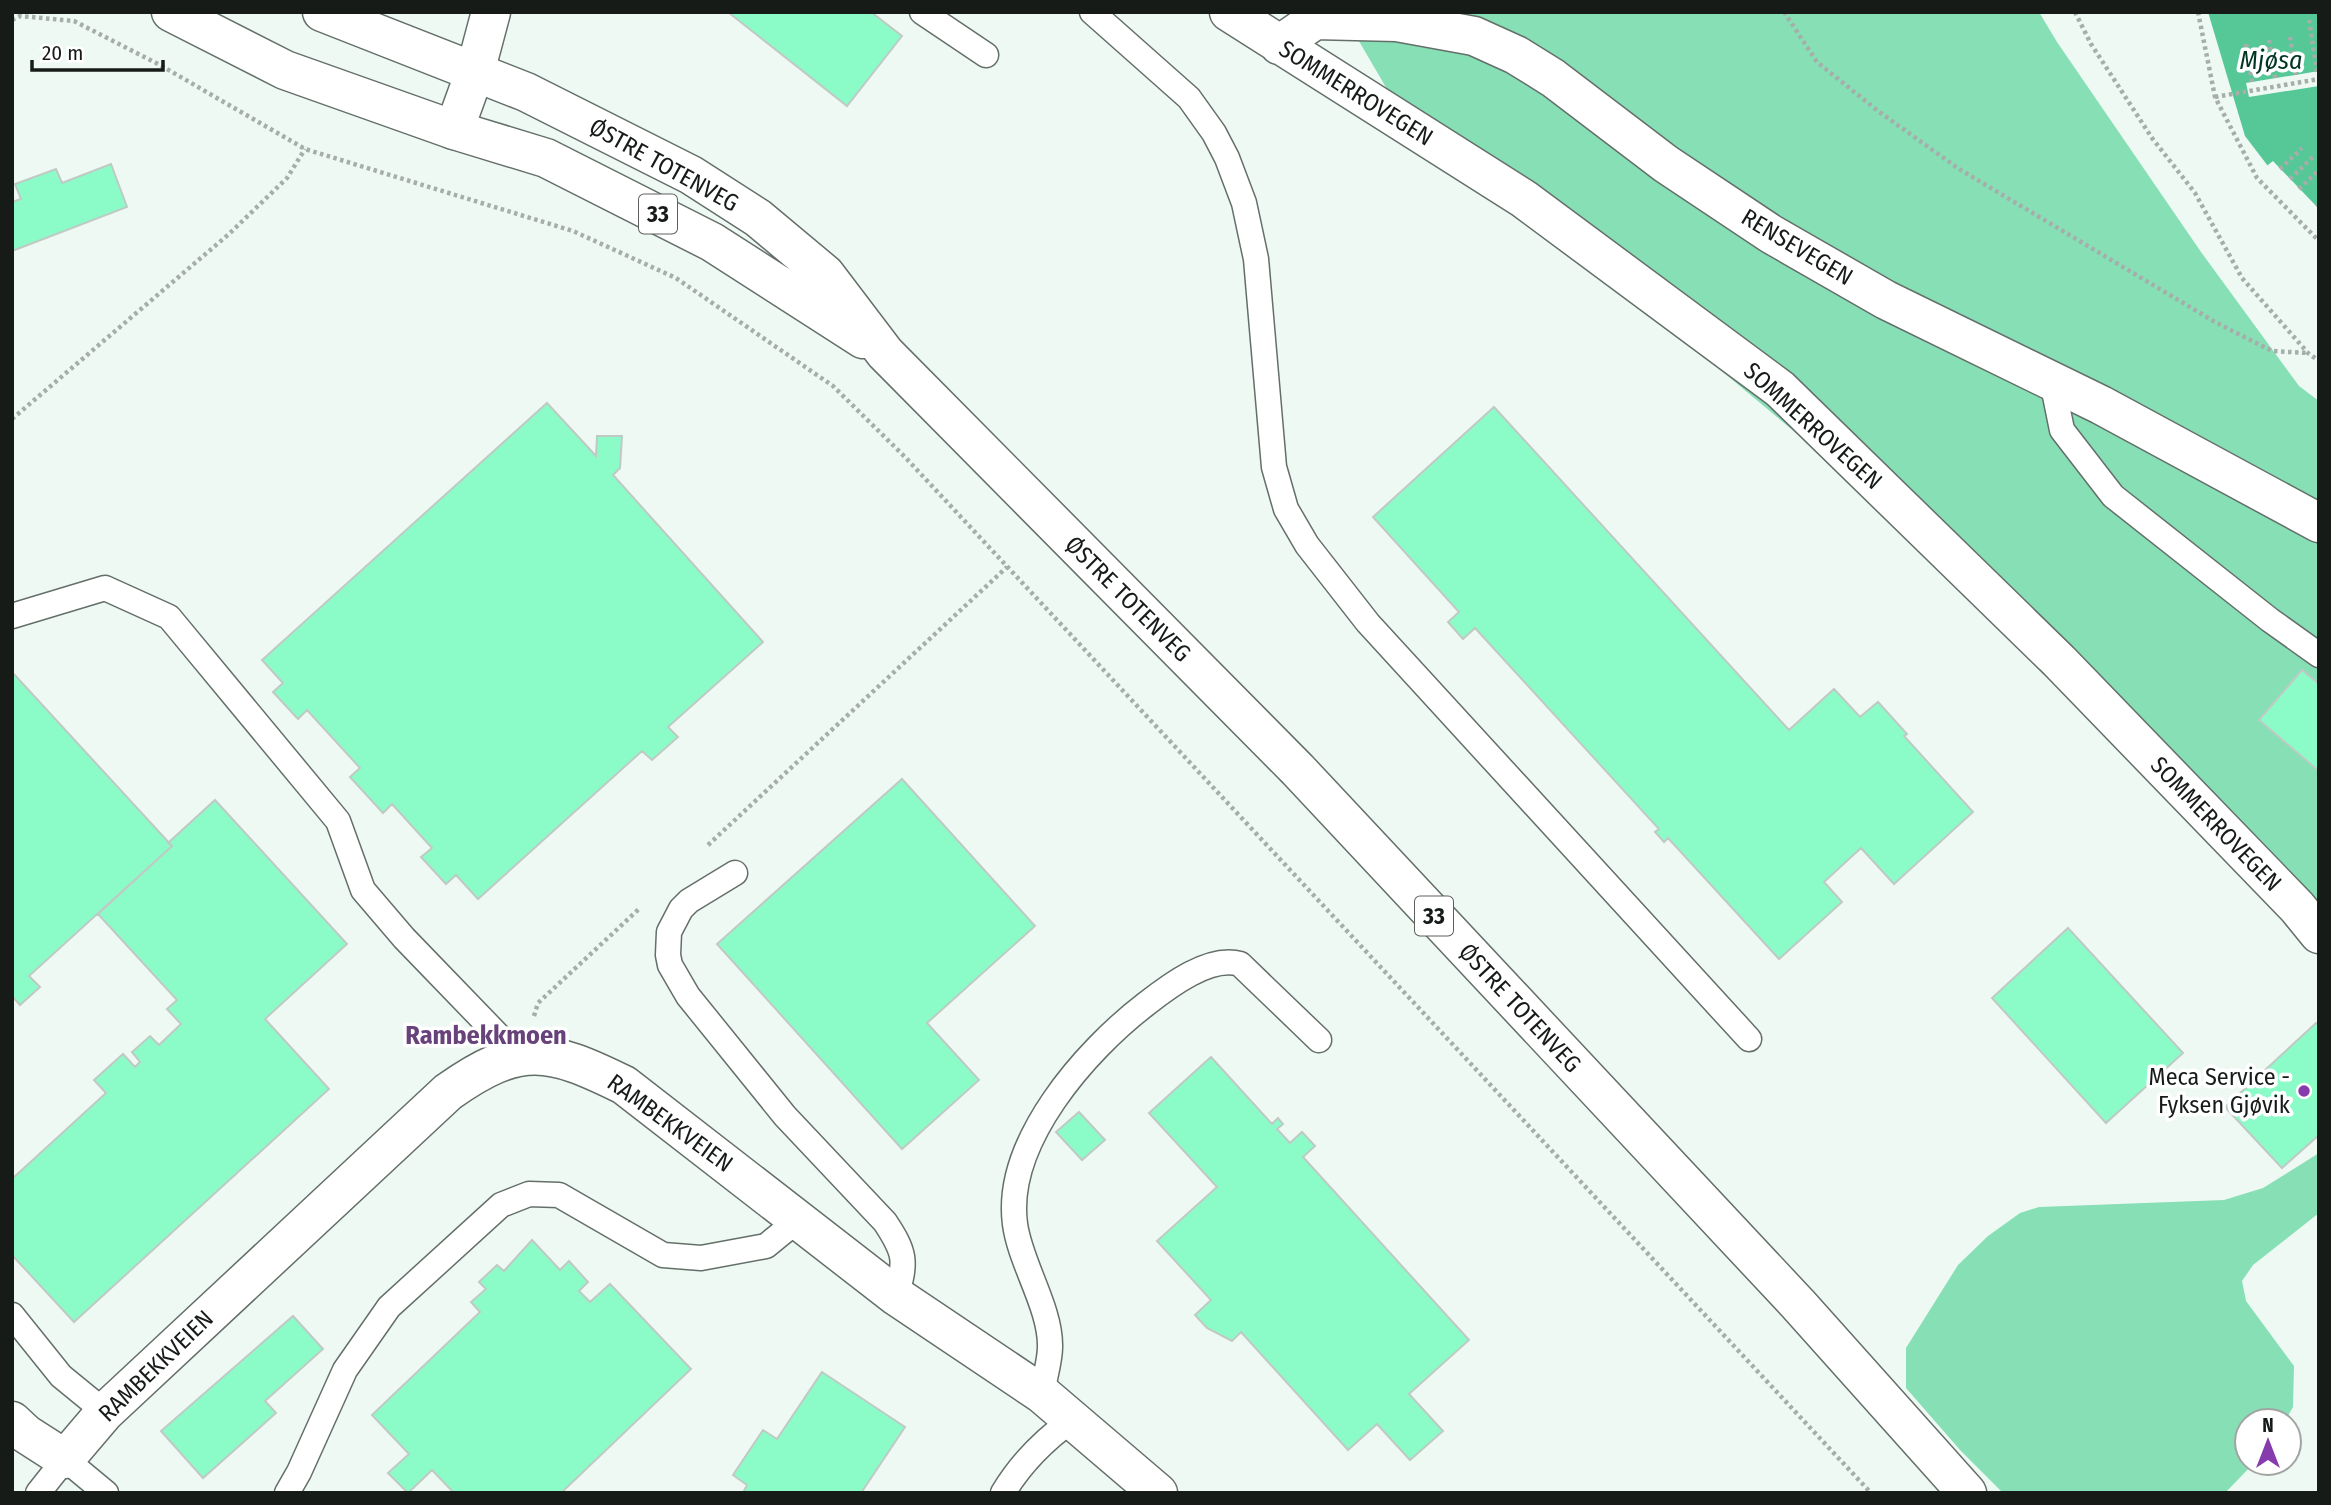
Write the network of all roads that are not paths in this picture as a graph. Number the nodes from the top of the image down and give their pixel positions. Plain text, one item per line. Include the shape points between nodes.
1 (171, 12) edge
2 (322, 12) edge
3 (491, 12) edge
4 (922, 12) edge
5 (1091, 12) edge
6 (1229, 12) edge
7 (1279, 45) junction
8 (986, 55) dead end
9 (475, 72) junction
10 (454, 131) junction
11 (885, 353) junction
12 (2052, 381) junction
13 (2319, 523) edge
14 (12, 616) edge
15 (2319, 655) edge
16 (735, 873) dead end
17 (2319, 934) edge
18 (1749, 1039) dead end
19 (1319, 1040) dead end
20 (524, 1056) junction
21 (799, 1219) junction
22 (896, 1296) junction
23 (12, 1315) edge
24 (1042, 1394) junction
25 (105, 1412) junction
26 (1072, 1420) junction
27 (12, 1421) edge
28 (65, 1459) junction
29 (37, 1493) edge
30 (106, 1493) edge
31 (287, 1493) edge
32 (1003, 1493) edge
33 (1158, 1493) edge
34 (1968, 1493) edge

1 - 10 street, ØSTRE TOTENVEG / 33 via 285,70
2 - 9 street, 33
3 - 9 street
4 - 8 lane
5 - 18 lane via 1189,98 1227,158 1244,203 1256,259 1274,467 1286,509 1307,545 1368,623
6 - 7 street, SOMMERROVEGEN
7 - 12 street, RENSEVEGEN via 1315,20 1397,22 1474,36 1553,78 1666,164 1772,234 1886,300
7 - 17 street, SOMMERROVEGEN via 1524,199 1780,389 2059,661
9 - 10 street
9 - 11 street, ØSTRE TOTENVEG / 33 via 526,92 681,169 758,218 825,274
10 - 11 street, ØSTRE TOTENVEG / 33 via 546,158 625,197 712,242
11 - 34 street, ØSTRE TOTENVEG / 33 via 1298,771 1798,1304
12 - 13 street, RENSEVEGEN
12 - 15 lane via 2062,430 2113,496
14 - 20 lane via 105,588 169,617 338,821 363,890 404,938
16 - 22 lane via 681,909 669,932 670,965 688,996 785,1116 885,1222 904,1256
19 - 24 lane via 1240,964 1228,960 1205,967 1130,1016 1056,1094 1041,1119 1015,1193 1015,1225 1050,1346
20 - 21 street, RAMBEKKVEIEN via 551,1055 624,1085
20 - 25 street, RAMBEKKVEIEN via 477,1071 448,1092
21 - 22 street, RAMBEKKVEIEN
21 - 31 lane via 766,1246 701,1258 663,1255 559,1195 529,1194 501,1205 389,1307 345,1370
22 - 24 street, RAMBEKKVEIEN
23 - 25 lane via 61,1376
24 - 26 street, RAMBEKKVEIEN
25 - 28 street, RAMBEKKVEIEN
26 - 32 lane via 1026,1460
26 - 33 street, RAMBEKKVEIEN
27 - 28 street
28 - 29 lane
28 - 30 lane

